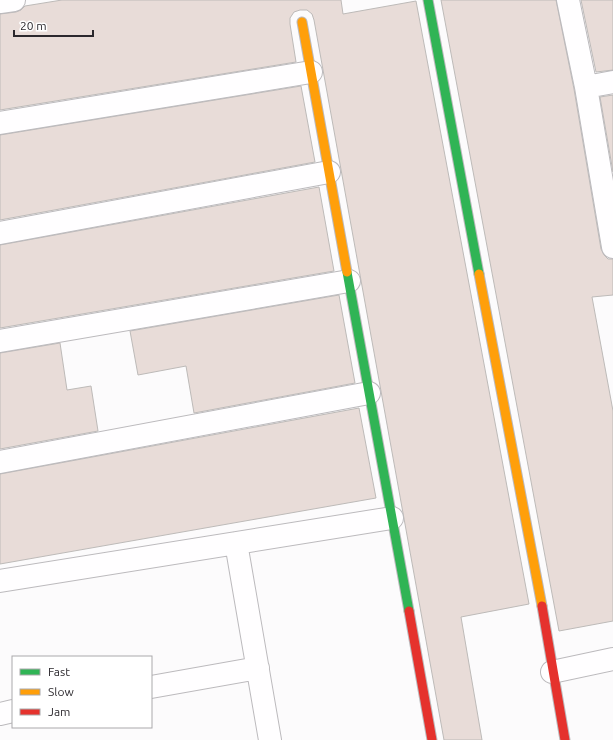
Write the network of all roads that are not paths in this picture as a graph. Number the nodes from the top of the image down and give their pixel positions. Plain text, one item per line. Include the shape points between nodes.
1 (14, 0) edge
2 (428, 0) edge
3 (568, 0) edge
4 (0, 2) edge
5 (302, 22) dead end
6 (311, 72) junction
7 (613, 82) edge
8 (586, 87) junction
9 (0, 123) edge
10 (329, 172) junction
11 (608, 188) edge
12 (0, 233) edge
13 (613, 248) edge
14 (349, 281) junction
15 (0, 341) edge
16 (369, 392) junction
17 (0, 462) edge
18 (392, 518) junction
19 (236, 543) junction
20 (0, 582) edge
21 (613, 659) edge
22 (258, 668) junction
23 (552, 672) junction
24 (152, 687) edge
25 (12, 711) edge
26 (0, 714) edge
27 (270, 740) edge
28 (432, 740) edge
29 (565, 740) edge

1 - 4 street
2 - 23 street via 548,638
3 - 8 street
5 - 6 street
6 - 9 street
6 - 10 street
7 - 8 street
8 - 11 street
10 - 12 street
10 - 14 street
11 - 13 street
14 - 15 street
14 - 16 street
16 - 17 street
16 - 18 street
18 - 19 street
18 - 28 street
19 - 20 street
19 - 22 street
21 - 23 street
22 - 24 street
22 - 27 street
23 - 29 street
25 - 26 street

